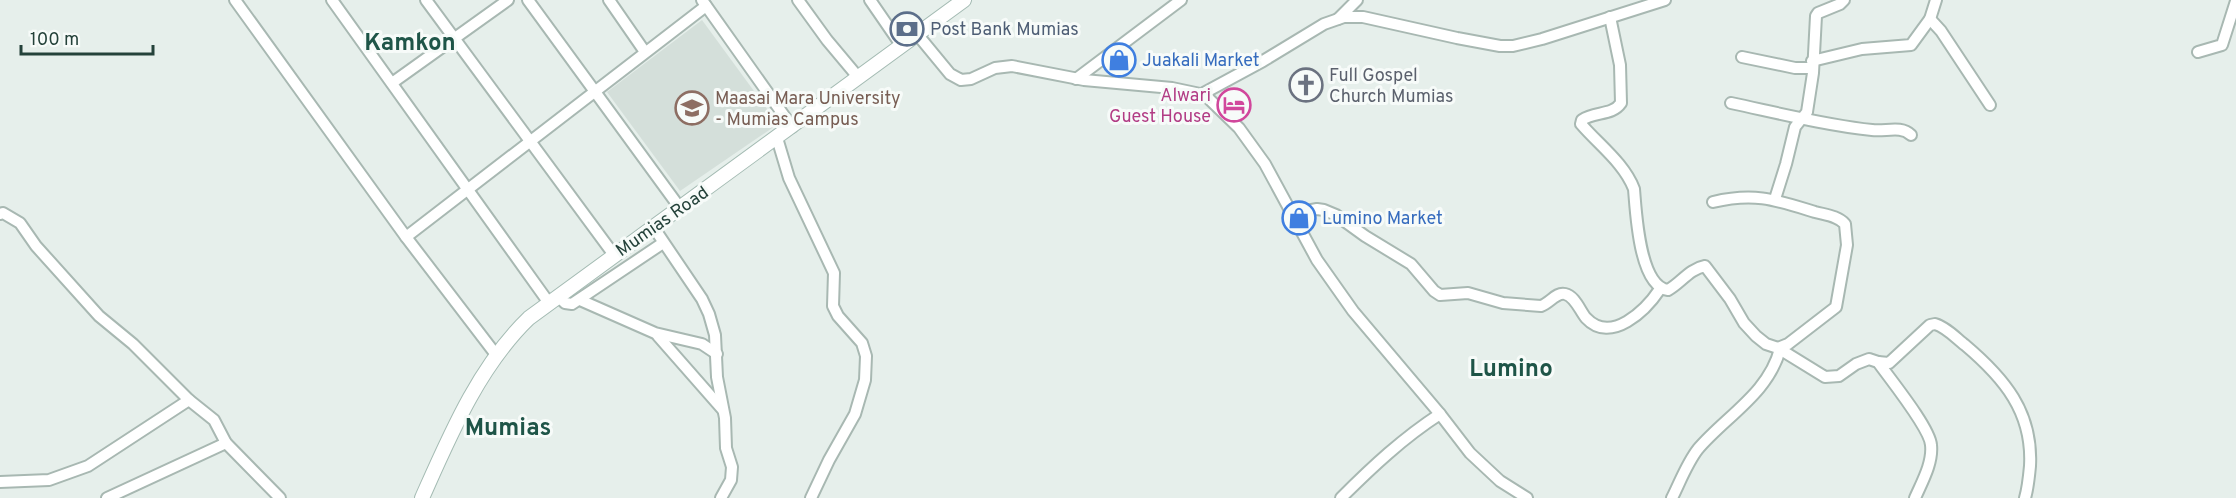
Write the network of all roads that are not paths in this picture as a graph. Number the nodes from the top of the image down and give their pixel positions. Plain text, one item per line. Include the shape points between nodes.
1 (235, 0) edge
2 (332, 0) edge
3 (426, 0) edge
4 (508, 0) edge
5 (528, 0) edge
6 (609, 0) edge
7 (798, 0) edge
8 (870, 0) edge
9 (964, 0) edge
10 (1181, 0) edge
11 (1357, 0) edge
12 (1665, 0) edge
13 (1844, 0) edge
14 (1936, 0) edge
15 (2236, 1) edge
16 (704, 3) edge
17 (1610, 17) junction
18 (1338, 19) junction
19 (1930, 19) junction
20 (917, 34) junction
21 (454, 38) junction
22 (901, 45) junction
23 (645, 52) junction
24 (2198, 52) dead end
25 (1742, 57) dead end
26 (1812, 64) junction
27 (858, 77) junction
28 (1076, 79) junction
29 (392, 83) junction
30 (593, 91) junction
31 (1202, 94) junction
32 (1731, 103) dead end
33 (1990, 105) dead end
34 (1802, 117) junction
35 (792, 127) junction
36 (1911, 135) dead end
37 (777, 138) junction
38 (529, 142) junction
39 (467, 188) junction
40 (1775, 199) junction
41 (1713, 202) dead end
42 (680, 208) junction
43 (0, 214) edge
44 (1290, 214) junction
45 (654, 228) junction
46 (406, 237) junction
47 (663, 243) junction
48 (614, 255) junction
49 (1660, 289) junction
50 (554, 299) junction
51 (580, 300) junction
52 (655, 333) junction
53 (1779, 349) junction
54 (717, 354) junction
55 (497, 356) junction
56 (1878, 362) junction
57 (189, 400) junction
58 (723, 410) junction
59 (1440, 414) junction
60 (226, 443) junction
61 (0, 482) edge
62 (107, 498) edge
63 (280, 498) edge
64 (422, 498) edge
65 (721, 498) edge
66 (811, 498) edge
67 (1341, 498) edge
68 (1527, 498) edge
69 (1672, 498) edge
70 (1915, 498) edge
71 (2025, 498) edge

1 - 46 street
2 - 29 street
3 - 21 street
4 - 21 street
5 - 30 street
6 - 23 street
7 - 27 street
8 - 22 street
9 - 20 street, Mumias Road
10 - 28 street
11 - 18 street
12 - 17 street
13 - 26 street via 1817,15
14 - 19 street
15 - 24 street via 2222,45
16 - 23 street
16 - 35 street
17 - 18 street via 1506,47 1363,17
17 - 49 street via 1620,65 1621,103 1614,110 1589,116 1581,124 1631,181 1640,250
18 - 31 street
19 - 26 street via 1911,45 1862,50
19 - 33 street
20 - 22 street, Mumias Road
20 - 28 street via 950,74 961,80 1006,66
21 - 29 street
21 - 38 street
22 - 27 street, Mumias Road
23 - 30 street
25 - 26 street via 1795,68
26 - 34 street via 1807,112
27 - 35 street, Mumias Road
28 - 31 street
29 - 39 street
30 - 38 street
30 - 42 street
31 - 44 street via 1239,128 1256,151
32 - 34 street
34 - 36 street via 1867,130 1902,129
34 - 40 street via 1795,127
35 - 37 street, Mumias Road
37 - 42 street, Mumias Road
37 - 66 street via 789,178 834,273 833,306 862,343 866,356 865,380 855,414
38 - 39 street
38 - 48 street
39 - 46 street
39 - 50 street
40 - 41 street
40 - 53 street via 1842,220 1847,238 1835,308
42 - 45 street, Mumias Road
43 - 57 street via 20,223 99,316
44 - 49 street via 1317,209 1336,215 1411,264 1440,295 1468,292 1503,303 1541,306 1559,294 1566,294 1588,320 1602,328 1627,322
44 - 59 street via 1353,311
45 - 47 street
45 - 48 street, Mumias Road
46 - 55 street
47 - 51 street
47 - 54 street via 709,314
48 - 50 street, Mumias Road
49 - 53 street via 1671,289 1689,272 1705,266 1749,329 1766,344
50 - 51 street via 569,304
50 - 55 street, Mumias Road via 519,328
51 - 52 street
52 - 54 street via 702,344
52 - 58 street
53 - 56 street via 1828,378 1866,360
53 - 69 street via 1775,365 1748,401 1695,454
54 - 58 street
55 - 64 street, Mumias Road via 467,403
56 - 70 street via 1931,442 1926,473
56 - 71 street via 1888,363 1935,324 1988,365 2007,388 2024,421 2030,459
57 - 60 street via 214,420
57 - 61 street via 88,466 49,480
58 - 65 street via 732,468 731,480
59 - 67 street via 1388,452
59 - 68 street via 1485,468
60 - 62 street
60 - 63 street

